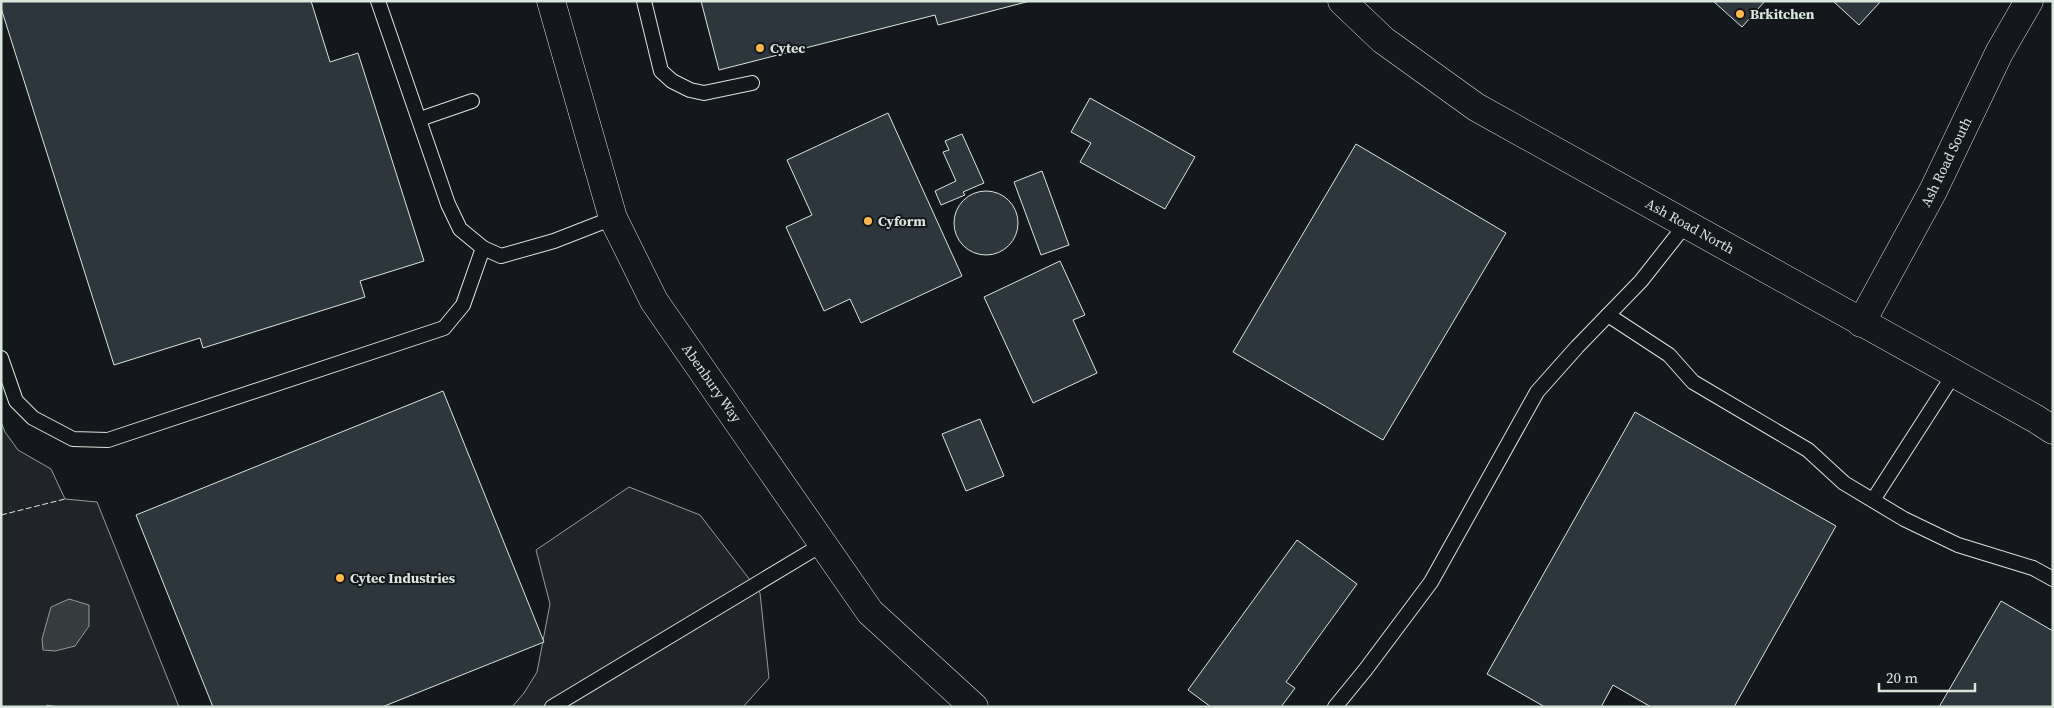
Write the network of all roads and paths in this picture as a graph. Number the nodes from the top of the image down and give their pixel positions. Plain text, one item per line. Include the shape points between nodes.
1 (378, 1) edge
2 (551, 1) edge
3 (644, 1) edge
4 (1342, 1) edge
5 (2029, 1) edge
6 (752, 83) dead end
7 (472, 101) dead end
8 (420, 120) junction
9 (613, 218) junction
10 (1686, 224) junction
11 (483, 248) junction
12 (1608, 315) junction
13 (1861, 323) junction
14 (1, 358) edge
15 (1954, 374) junction
16 (2053, 430) edge
17 (1873, 500) junction
18 (824, 544) junction
19 (2053, 579) edge
20 (972, 706) edge
21 (552, 707) edge
22 (1335, 707) edge

1 - 8 lane
2 - 9 street, Abenbury Way
3 - 6 lane via 662,71 672,81 704,93
4 - 10 street, Ash Road North via 1383,40 1476,107
5 - 13 street, Ash Road South via 1999,53 1933,191
7 - 8 lane
8 - 11 lane via 448,204 460,229
9 - 11 lane via 554,241 502,256
9 - 18 street, Abenbury Way via 654,301
10 - 12 lane via 1641,281
10 - 13 street, Ash Road North
11 - 14 lane via 463,304 444,328 108,440 73,439 33,418 16,401
12 - 17 lane via 1669,355 1693,382 1808,450 1844,483
12 - 22 lane via 1537,392 1431,582
13 - 15 street, Ash Road North
15 - 16 street, Ash Road North
15 - 17 lane
17 - 19 lane via 1958,545 2033,568
18 - 20 street, Abenbury Way via 870,612
18 - 21 lane

